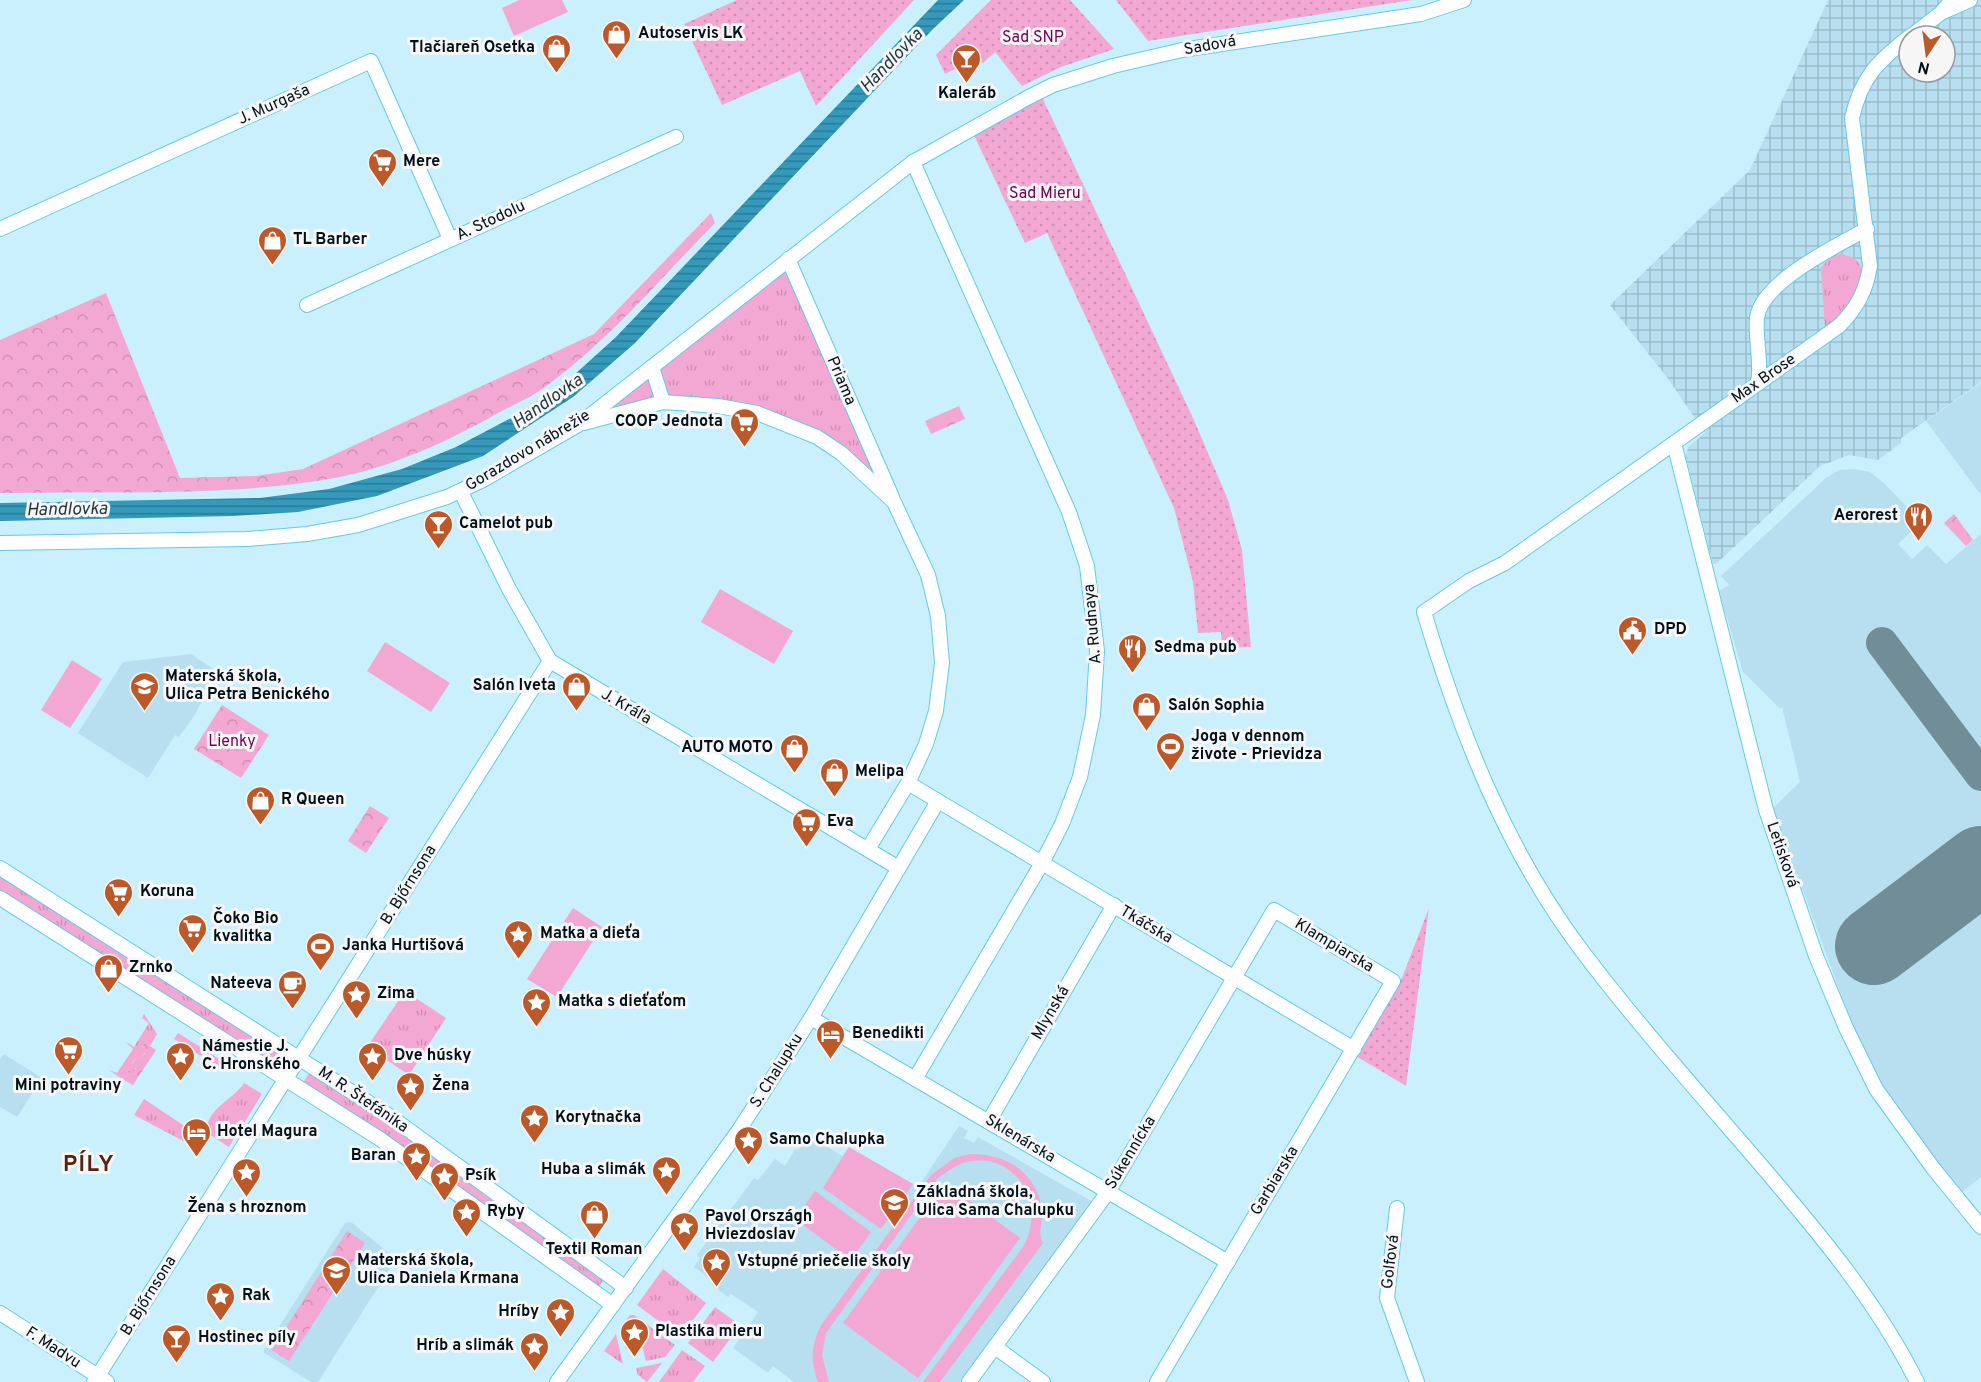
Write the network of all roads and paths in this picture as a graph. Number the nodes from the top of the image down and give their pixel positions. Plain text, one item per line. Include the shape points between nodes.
1 (1464, 0) edge
2 (1952, 0) edge
3 (1970, 0) edge
4 (1941, 13) junction
5 (1927, 24) edge
6 (1897, 49) edge
7 (968, 129) joint
8 (675, 137) dead end
9 (913, 162) junction
10 (0, 229) edge
11 (1867, 229) junction
12 (450, 240) junction
13 (788, 259) junction
14 (307, 304) dead end
15 (652, 367) junction
16 (1758, 383) junction
17 (663, 402) junction
18 (578, 425) junction
19 (1674, 443) junction
20 (460, 492) junction
21 (894, 502) junction
22 (0, 543) edge
23 (550, 662) junction
24 (908, 783) junction
25 (938, 801) junction
26 (868, 849) junction
27 (1042, 863) junction
28 (897, 867) junction
29 (0, 868) edge
30 (0, 898) edge
31 (1114, 906) junction
32 (1274, 910) joint
33 (1235, 978) junction
34 (1393, 981) joint
35 (811, 1018) junction
36 (1354, 1048) junction
37 (299, 1058) junction
38 (915, 1079) junction
39 (285, 1080) junction
40 (989, 1121) junction
41 (1108, 1192) junction
42 (1397, 1208) dead end
43 (1981, 1227) edge
44 (1228, 1262) junction
45 (626, 1288) junction
46 (613, 1305) junction
47 (0, 1313) edge
48 (995, 1347) junction
49 (100, 1380) edge
50 (557, 1382) edge
51 (969, 1382) edge
52 (1043, 1382) edge
53 (1157, 1382) edge
54 (1417, 1382) edge
55 (1917, 1382) edge

1 - 7 street, Sadová via 1420,14 1263,36 1113,66 1053,85
2 - 4 street, Max Brose
3 - 4 street, Max Brose
4 - 5 street, Max Brose
6 - 11 street, Max Brose via 1866,76 1852,118
7 - 9 street, Gorazdovo nábrežie
8 - 12 street, A. Stodolu
9 - 13 street, Gorazdovo nábrežie
9 - 27 street, A. Rudnaya via 1058,483 1087,566 1097,651 1094,715 1080,777
10 - 12 street, J. Murgaša via 371,62
11 - 16 street, Max Brose via 1870,266 1866,286 1851,315
11 - 16 street via 1826,251 1768,293 1757,319 1761,364
12 - 14 street, A. Stodolu
13 - 15 street, Gorazdovo nábrežie
13 - 21 street, Priama
15 - 17 street
15 - 18 street, Gorazdovo nábrežie
16 - 19 street, Max Brose
17 - 18 street
17 - 21 street via 732,408 795,427 841,453
18 - 20 street, Gorazdovo nábrežie
19 - 43 street, Letisková via 1766,810 1816,956 1876,1089
19 - 55 street, Max Brose via 1505,563 1469,581 1424,612 1469,747 1510,836 1539,887 1628,1010 1810,1222 1873,1308
20 - 22 street, Gorazdovo nábrežie via 393,515 307,534 247,539
20 - 23 street
21 - 24 street, Priama via 928,575 938,616 942,663 933,725
23 - 26 street, J. Kráľa
23 - 37 street, B. Bjőrnsona
24 - 25 street
24 - 26 street
25 - 27 street, Tkáčska
25 - 28 street, S. Chalupku
26 - 28 street
27 - 31 street, Tkáčska
27 - 38 street, A. Rudnaya
28 - 35 street, S. Chalupku
29 - 37 street, M. R. Štefánika
30 - 39 street, M. R. Štefánika
31 - 33 street, Tkáčska
31 - 40 street, Mlynská
32 - 33 street, Súkennícka
32 - 34 street, Klampiarska
33 - 36 street, Tkáčska
33 - 41 street, Súkennícka
34 - 36 street, Garbiarska
35 - 38 street, Sklenárska
35 - 45 street, S. Chalupku via 739,1130
36 - 44 street, Garbiarska
37 - 39 street, B. Bjőrnsona
37 - 45 street, M. R. Štefánika via 394,1120
38 - 40 street, Sklenárska
39 - 46 street, M. R. Štefánika via 380,1139
39 - 49 street, B. Bjőrnsona
40 - 41 street, Sklenárska
41 - 44 street, Sklenárska
41 - 48 street, Súkennícka
42 - 54 street, Golfová via 1387,1298
44 - 53 street, Garbiarska
45 - 46 street, S. Chalupku
46 - 50 street, S. Chalupku
47 - 49 street, F. Madvu
48 - 51 street, Súkennícka
48 - 52 street

